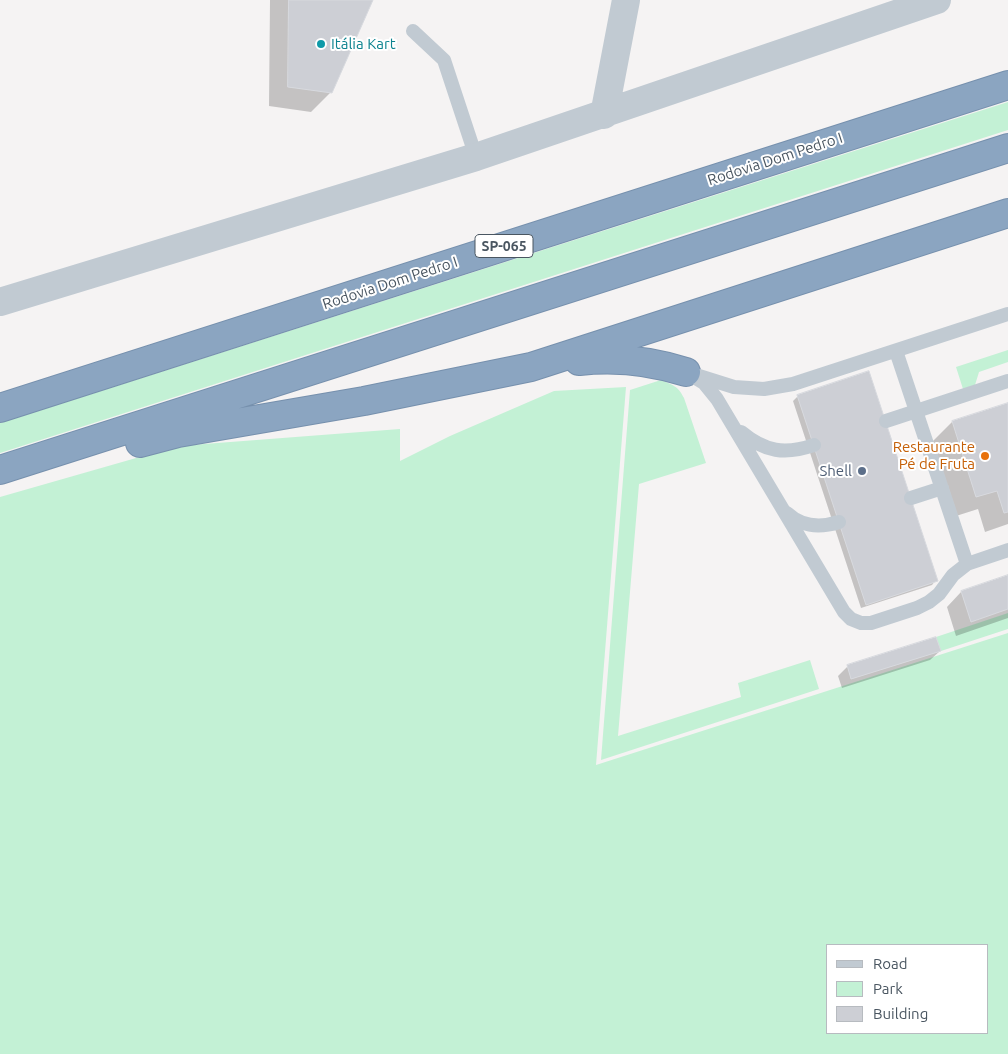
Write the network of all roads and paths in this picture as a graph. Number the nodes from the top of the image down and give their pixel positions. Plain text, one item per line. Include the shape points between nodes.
1 (626, 0) edge
2 (937, 0) edge
3 (413, 31) dead end
4 (1008, 85) edge
5 (604, 115) junction
6 (1008, 148) edge
7 (476, 157) junction
8 (1008, 214) edge
9 (0, 302) edge
10 (1008, 314) edge
11 (896, 351) junction
12 (531, 367) junction
13 (686, 372) junction
14 (1008, 381) edge
15 (0, 408) edge
16 (916, 411) junction
17 (886, 421) dead end
18 (734, 427) junction
19 (814, 445) dead end
20 (0, 470) edge
21 (0, 478) edge
22 (942, 488) junction
23 (911, 498) dead end
24 (782, 507) junction
25 (839, 522) dead end
26 (1008, 550) edge
27 (967, 564) junction

1 - 5 street
2 - 5 street
3 - 7 lane via 444,60
4 - 15 highway, Rodovia Dom Pedro I / SP-065
5 - 7 street
6 - 20 highway
7 - 9 street
8 - 12 highway
10 - 11 lane
11 - 13 lane via 793,384 764,389 734,387
11 - 16 lane
12 - 13 highway via 587,360 626,360
12 - 21 highway via 364,401 178,433
13 - 18 lane via 704,383 718,399
14 - 16 lane
16 - 17 lane
16 - 22 lane
18 - 19 lane via 766,448 800,450
18 - 24 lane
22 - 23 lane
22 - 27 lane
24 - 25 lane via 804,524 816,526
24 - 27 lane via 844,612 861,623 871,623 929,602
26 - 27 lane

